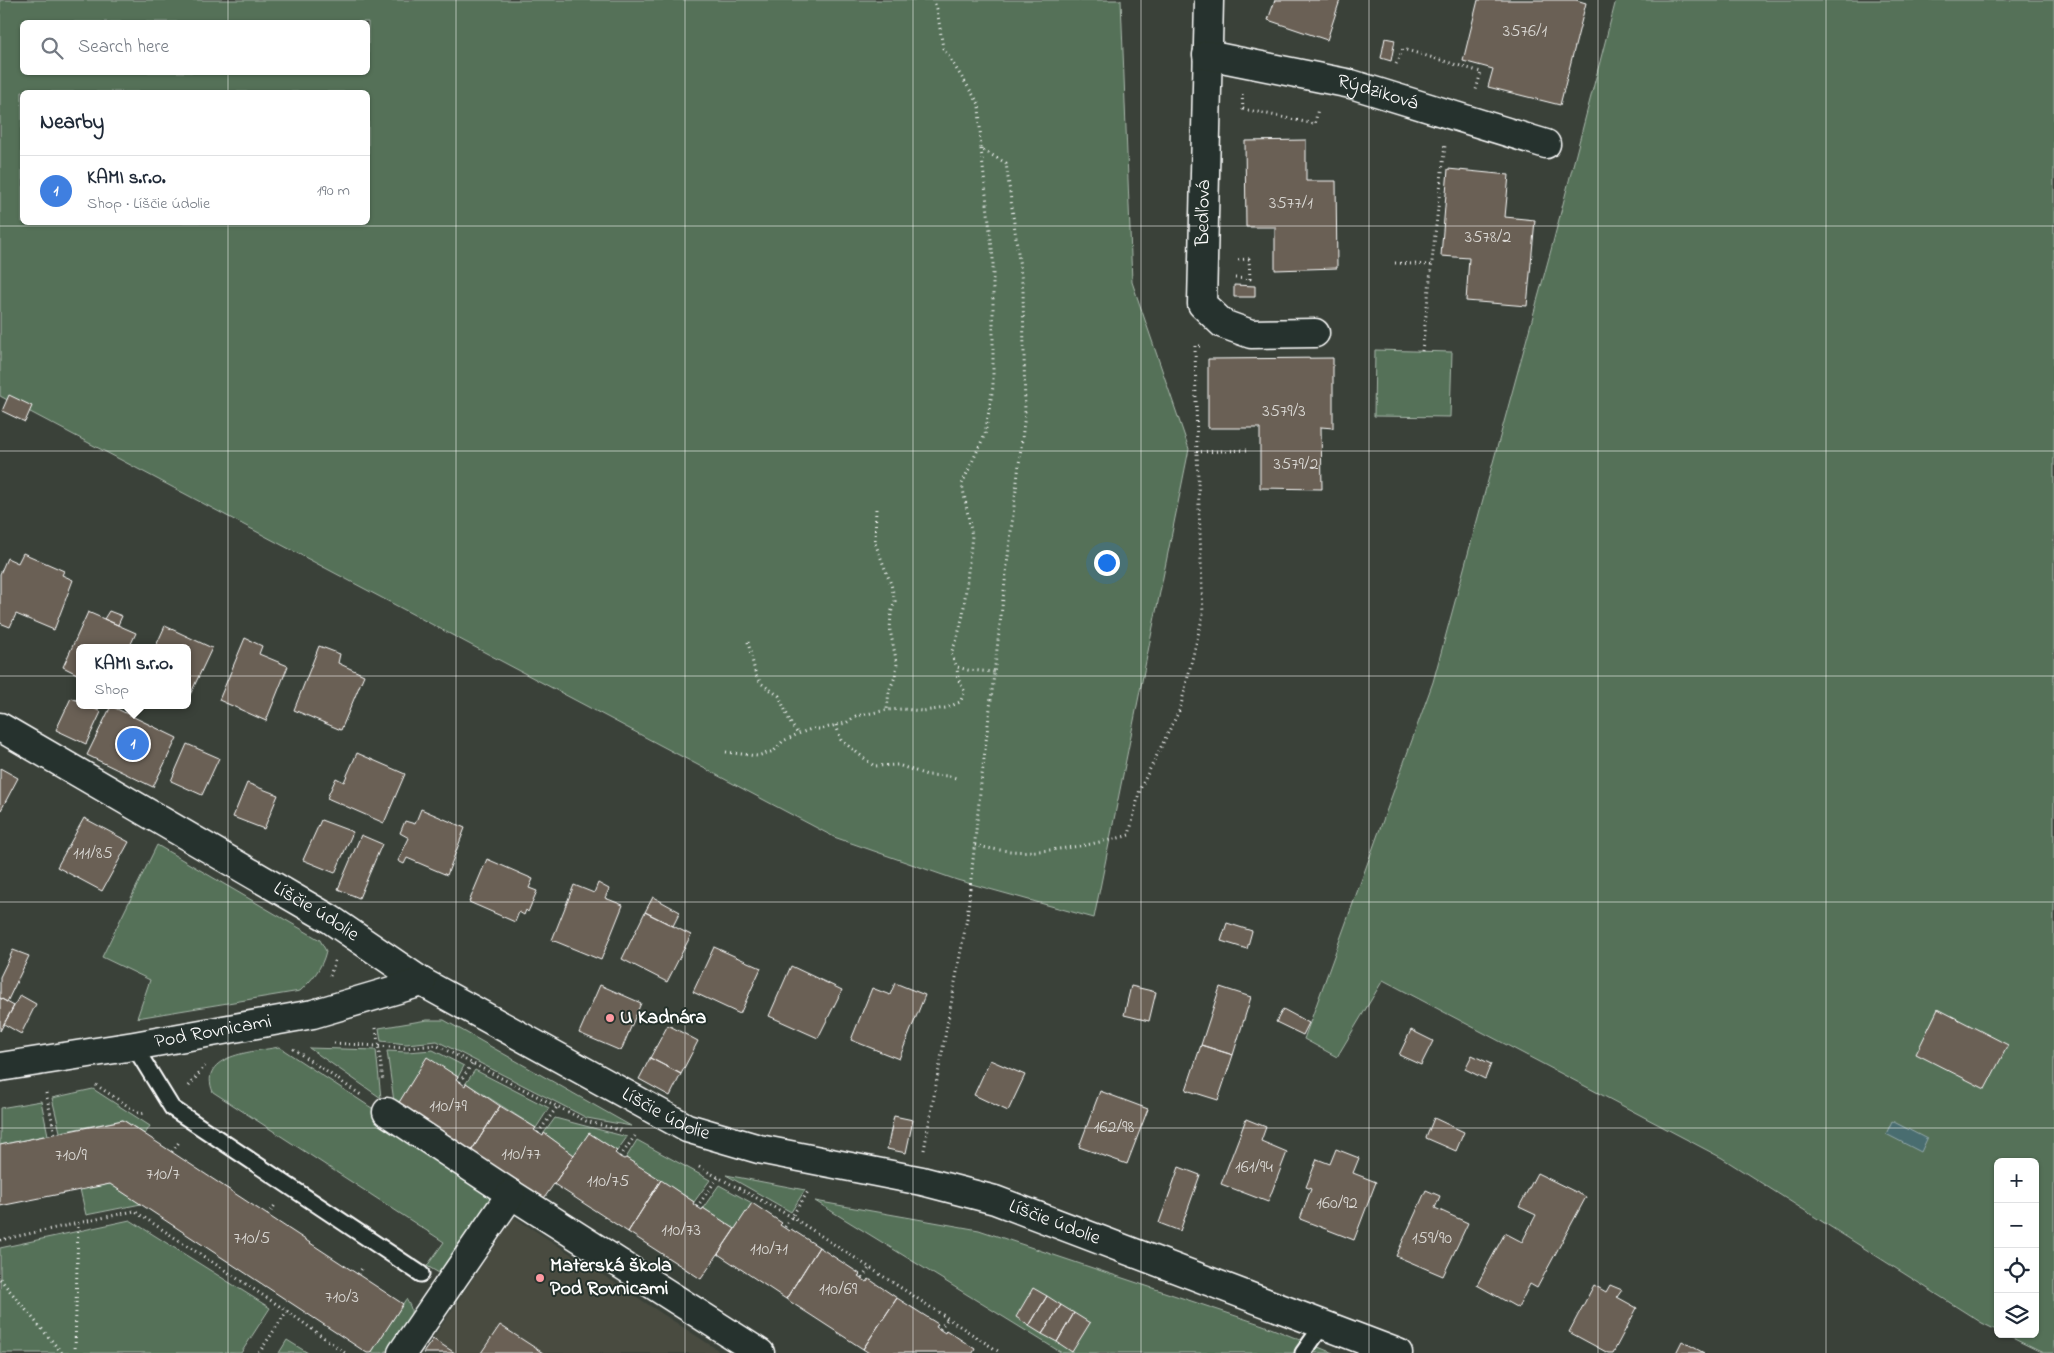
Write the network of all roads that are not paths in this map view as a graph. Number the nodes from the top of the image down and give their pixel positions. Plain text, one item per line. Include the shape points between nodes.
1 (1209, 0) edge
2 (1206, 55) junction
3 (1546, 144) dead end
4 (1315, 333) dead end
5 (0, 727) edge
6 (422, 982) junction
7 (134, 1046) junction
8 (0, 1067) edge
9 (386, 1112) road end
10 (511, 1194) junction
11 (421, 1274) dead end
12 (1322, 1326) junction
13 (402, 1353) edge
14 (760, 1353) edge
15 (1303, 1353) edge
16 (1398, 1353) edge

1 - 2 street, Bedľová
2 - 3 street, Rýdziková via 1351,84
2 - 4 street, Bedľová via 1202,304 1224,324 1251,334
5 - 6 street, Líščie údolie via 330,919
6 - 7 street, Pod Rovnicami via 313,1014
6 - 12 street, Líščie údolie via 687,1128 759,1149 995,1200
7 - 8 street, Pod Rovnicami
7 - 11 lane via 172,1108
9 - 10 street
10 - 13 street
10 - 14 street
12 - 15 lane
12 - 16 street, Líščie údolie

